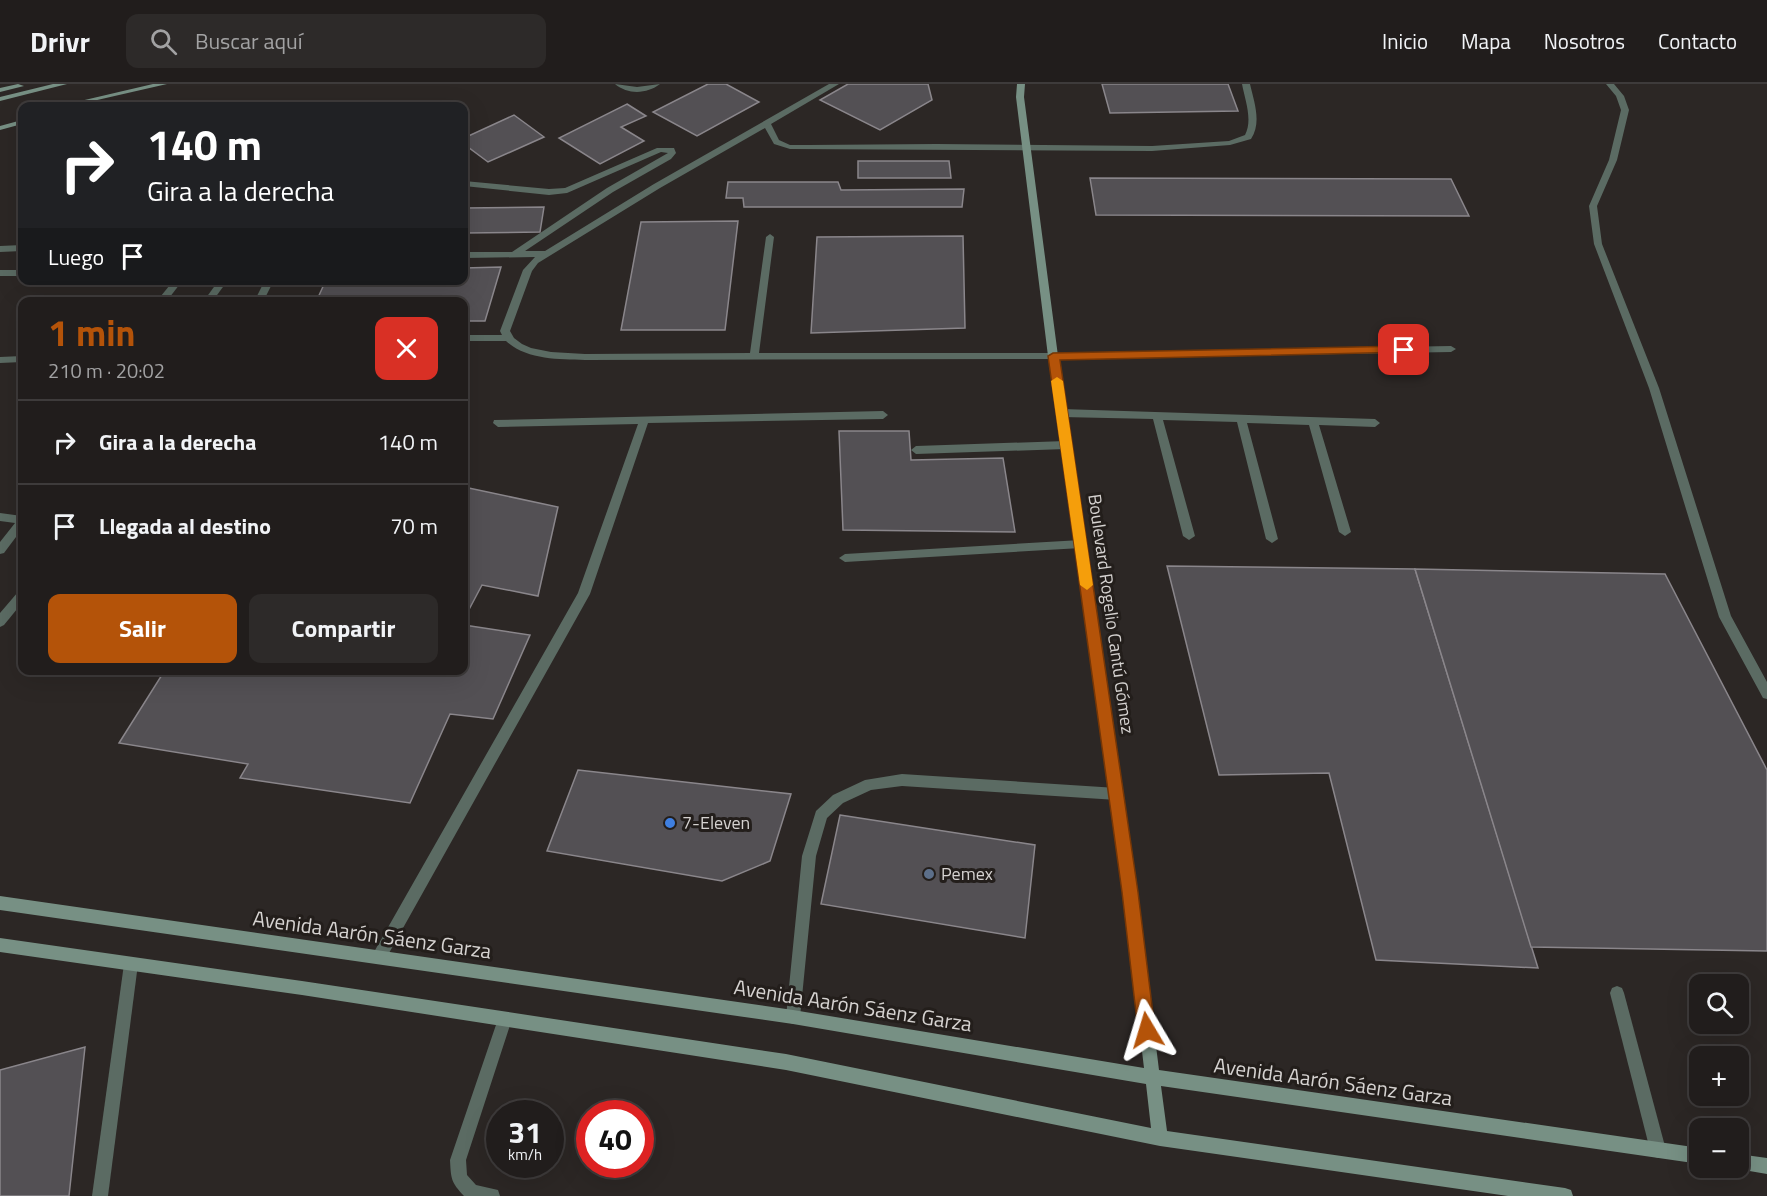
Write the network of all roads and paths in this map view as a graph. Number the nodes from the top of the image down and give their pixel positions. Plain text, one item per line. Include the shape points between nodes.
1 (33, 84) edge
2 (63, 84) edge
3 (163, 84) edge
4 (619, 84) edge
5 (656, 84) edge
6 (835, 84) edge
7 (1014, 84) edge
8 (1021, 84) edge
9 (1246, 84) edge
10 (1610, 84) edge
11 (1625, 84) edge
12 (0, 90) edge
13 (126, 93) junction
14 (1620, 96) junction
15 (1020, 97) junction
16 (0, 99) edge
17 (82, 102) edge
18 (92, 102) edge
19 (18, 116) edge
20 (0, 120) edge
21 (18, 123) edge
22 (767, 123) junction
23 (0, 128) edge
24 (1026, 147) junction
25 (468, 183) edge
26 (770, 237) dead end
27 (18, 248) edge
28 (0, 249) edge
29 (514, 254) junction
30 (545, 254) junction
31 (468, 255) edge
32 (0, 273) edge
33 (18, 273) edge
34 (175, 285) edge
35 (220, 285) edge
36 (164, 297) edge
37 (211, 297) edge
38 (468, 338) edge
39 (507, 338) junction
40 (1451, 349) dead end
41 (1053, 356) junction
42 (754, 357) junction
43 (18, 358) edge
44 (0, 360) edge
45 (1062, 413) junction
46 (883, 415) dead end
47 (1157, 416) junction
48 (1241, 419) junction
49 (644, 420) junction
50 (1313, 421) junction
51 (498, 423) dead end
52 (1375, 423) dead end
53 (1066, 445) junction
54 (916, 450) dead end
55 (0, 517) edge
56 (18, 520) edge
57 (18, 526) edge
58 (1345, 532) dead end
59 (1189, 536) dead end
60 (1272, 538) dead end
61 (1081, 544) junction
62 (0, 550) edge
63 (844, 558) dead end
64 (18, 600) edge
65 (0, 622) edge
66 (1767, 694) edge
67 (1117, 794) junction
68 (0, 903) edge
69 (0, 945) edge
70 (380, 957) junction
71 (131, 964) junction
72 (1617, 993) dead end
73 (794, 1017) junction
74 (505, 1019) junction
75 (1152, 1077) junction
76 (1160, 1138) junction
77 (1658, 1150) junction
78 (1689, 1154) edge
79 (1749, 1164) edge
80 (1767, 1166) edge
81 (100, 1196) edge
82 (492, 1196) edge
83 (1565, 1196) edge

1 - 12 main road
2 - 16 main road
3 - 13 main road
4 - 5 lane via 631,91
6 - 22 lane
7 - 15 main road, Boulevard Rogelio Cantú Gómez
8 - 15 main road, Boulevard Rogelio Cantú Gómez
9 - 24 lane via 1254,127 1249,136 1238,142 1134,149
10 - 14 lane
11 - 14 lane
13 - 17 main road
13 - 18 main road
14 - 66 lane via 1625,110 1623,120 1613,160 1593,206 1598,244 1654,388 1725,617
15 - 24 main road, Boulevard Rogelio Cantú Gómez
19 - 20 main road
21 - 23 main road
22 - 24 lane via 772,140 790,147
22 - 30 lane
24 - 41 main road, Boulevard Rogelio Cantú Gómez
25 - 29 lane via 549,192 567,190 660,150 671,150 668,157
26 - 42 lane
27 - 28 lane
29 - 30 lane
29 - 31 lane
30 - 39 lane via 528,270 505,331
32 - 33 lane
34 - 36 lane
35 - 37 lane
38 - 39 lane
39 - 42 lane via 517,347 585,357
40 - 41 lane
41 - 42 lane
41 - 45 main road, Boulevard Rogelio Cantú Gómez
43 - 44 lane
45 - 47 lane
45 - 53 main road, Boulevard Rogelio Cantú Gómez
46 - 49 lane
47 - 48 lane
47 - 59 lane
48 - 50 lane
48 - 60 lane
49 - 51 lane
49 - 70 lane via 584,594
50 - 52 lane
50 - 58 lane
53 - 54 lane
53 - 61 main road, Boulevard Rogelio Cantú Gómez
55 - 56 lane
57 - 62 lane
61 - 63 lane
61 - 67 main road, Boulevard Rogelio Cantú Gómez
64 - 65 lane
67 - 73 lane via 902,780 870,784 838,799 820,814 808,856
67 - 75 main road, Boulevard Rogelio Cantú Gómez
68 - 70 main road, Avenida Aarón Sáenz Garza
69 - 71 main road
70 - 73 main road, Avenida Aarón Sáenz Garza
71 - 74 main road
71 - 81 lane
72 - 77 lane
73 - 75 main road, Avenida Aarón Sáenz Garza
74 - 76 main road via 786,1062
74 - 82 lane via 458,1160 459,1179 472,1192
75 - 76 main road, Boulevard Rogelio Cantú Gómez
75 - 77 main road, Avenida Aarón Sáenz Garza
76 - 83 main road
77 - 78 main road, Avenida Aarón Sáenz Garza
79 - 80 main road

